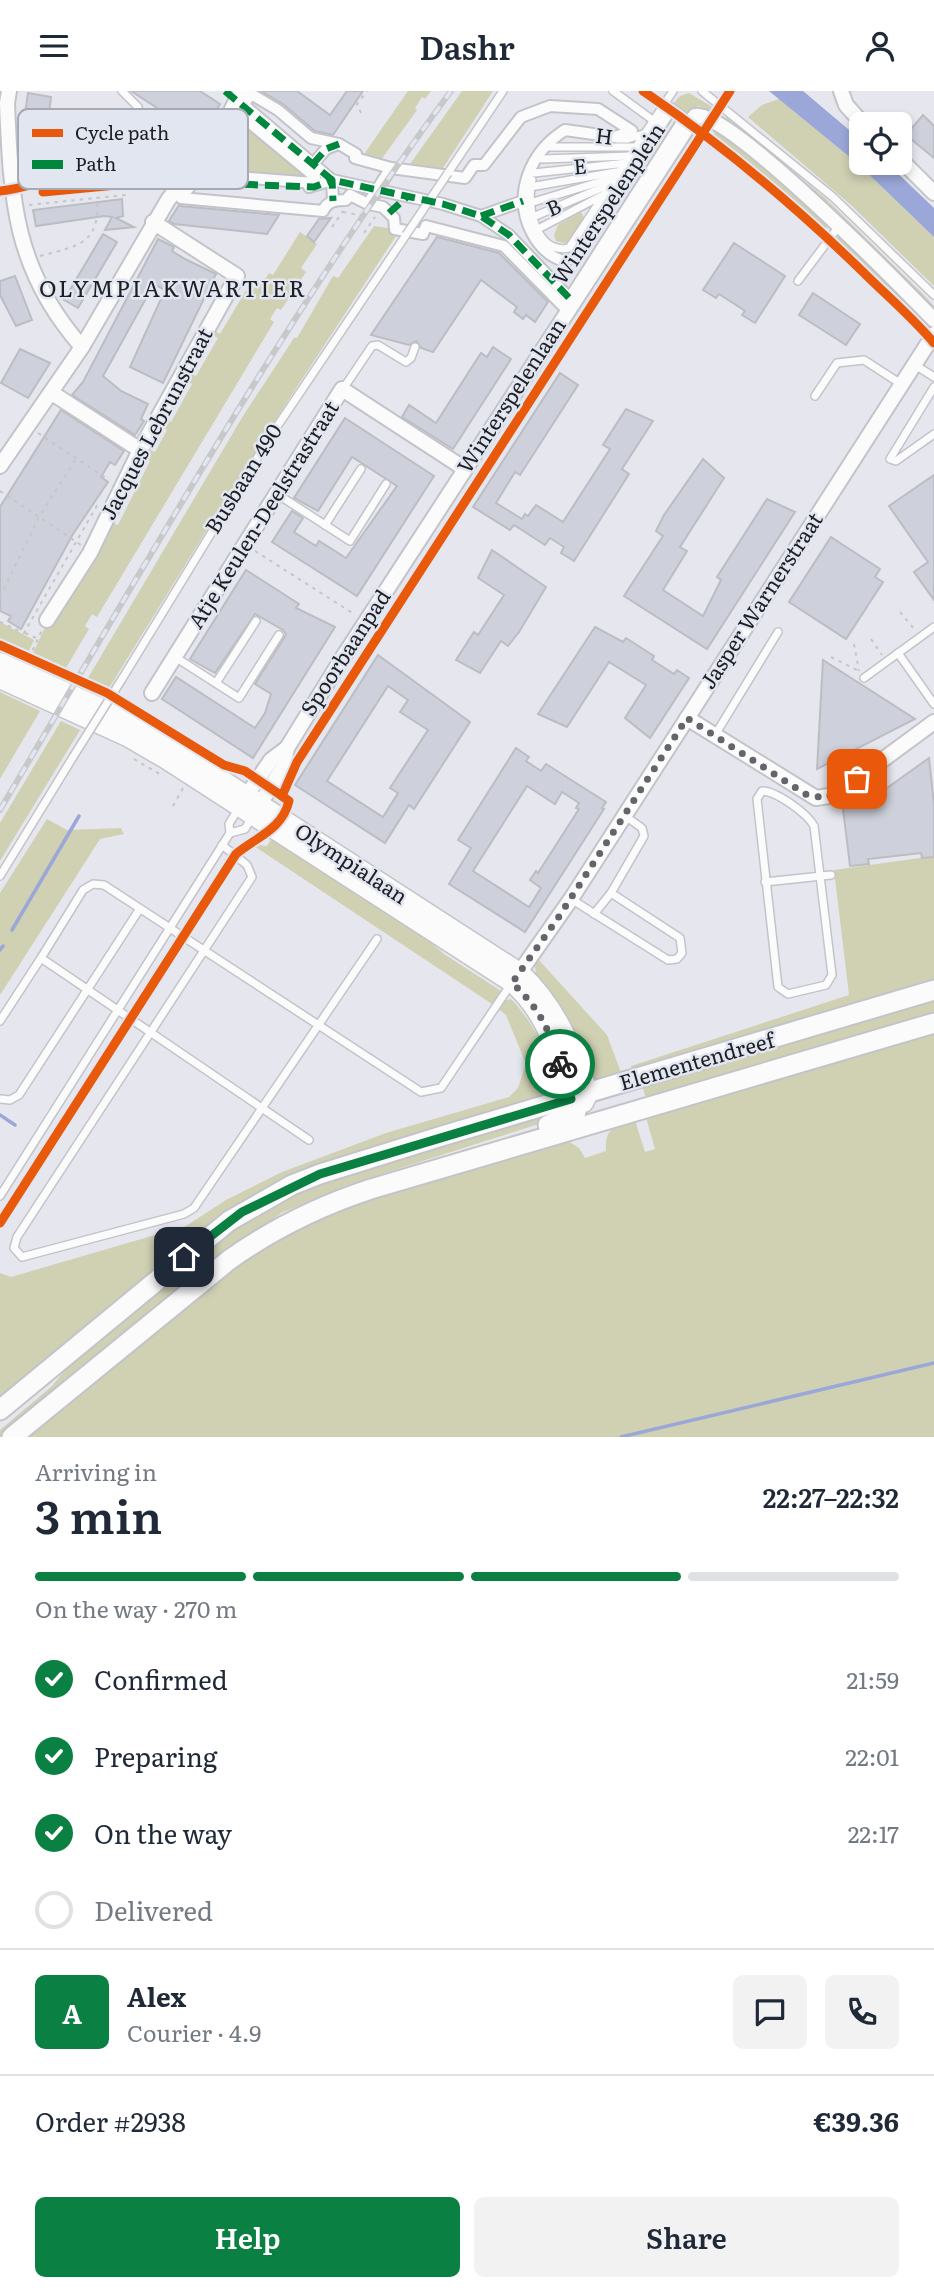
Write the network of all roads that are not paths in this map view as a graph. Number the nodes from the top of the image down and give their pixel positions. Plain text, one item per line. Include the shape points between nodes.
1 (9, 91) edge
2 (121, 91) edge
3 (503, 91) edge
4 (613, 91) edge
5 (673, 91) edge
6 (702, 91) edge
7 (841, 91) edge
8 (240, 98) edge
9 (137, 109) edge
10 (852, 112) edge
11 (248, 121) edge
12 (654, 121) junction
13 (646, 133) junction
14 (561, 135) joint
15 (339, 144) junction
16 (551, 147) junction
17 (637, 147) junction
18 (542, 159) junction
19 (629, 160) junction
20 (313, 164) junction
21 (391, 168) junction
22 (912, 171) edge
23 (534, 173) junction
24 (618, 177) junction
25 (248, 178) edge
26 (332, 180) junction
27 (248, 184) edge
28 (530, 187) junction
29 (182, 189) edge
30 (185, 189) edge
31 (377, 189) junction
32 (608, 193) junction
33 (934, 193) edge
34 (408, 196) junction
35 (333, 201) junction
36 (526, 202) junction
37 (368, 204) junction
38 (389, 213) junction
39 (481, 216) junction
40 (533, 217) junction
41 (153, 222) junction
42 (840, 225) junction
43 (538, 229) junction
44 (798, 281) dead end
45 (934, 295) edge
46 (571, 300) junction
47 (934, 320) edge
48 (934, 334) edge
49 (386, 339) dead end
50 (82, 347) junction
51 (415, 347) dead end
52 (383, 348) junction
53 (915, 365) junction
54 (934, 377) edge
55 (902, 384) junction
56 (934, 387) edge
57 (342, 389) junction
58 (52, 393) junction
59 (814, 396) dead end
60 (934, 434) edge
61 (140, 450) junction
62 (0, 466) edge
63 (361, 470) dead end
64 (465, 470) junction
65 (386, 484) dead end
66 (277, 494) junction
67 (325, 525) junction
68 (47, 621) road end
69 (256, 621) dead end
70 (934, 627) edge
71 (778, 632) dead end
72 (279, 635) dead end
73 (898, 653) junction
74 (175, 657) junction
75 (0, 662) edge
76 (862, 675) road end
77 (0, 680) edge
78 (216, 683) junction
79 (152, 693) dead end
80 (934, 703) edge
81 (687, 718) junction
82 (934, 722) edge
83 (714, 736) junction
84 (791, 785) junction
85 (782, 800) junction
86 (250, 806) junction
87 (624, 816) junction
88 (230, 833) junction
89 (222, 845) junction
90 (831, 875) dead end
91 (0, 876) edge
92 (821, 877) junction
93 (765, 882) junction
94 (611, 893) junction
95 (570, 899) junction
96 (139, 910) junction
97 (594, 914) junction
98 (168, 930) junction
99 (377, 939) dead end
100 (204, 953) junction
101 (41, 958) junction
102 (517, 978) junction
103 (87, 990) junction
104 (934, 990) edge
105 (117, 1010) junction
106 (0, 1021) edge
107 (934, 1023) edge
108 (318, 1027) junction
109 (151, 1033) junction
110 (0, 1099) edge
111 (582, 1107) junction
112 (263, 1109) junction
113 (309, 1140) dead end
114 (0, 1196) edge
115 (0, 1410) edge
116 (12, 1437) edge

1 - 50 street via 14,208 28,259 54,314
2 - 9 lane
3 - 91 lane, Busbaan 490, bridge via 270,437
4 - 12 lane
5 - 12 lane, Winterspelenplein
6 - 45 lane via 833,197
7 - 10 street
8 - 15 street via 251,94 311,138
8 - 20 street
11 - 25 street via 315,177 314,183
12 - 13 lane, Winterspelenplein
13 - 14 lane, H via 628,139
13 - 17 lane, Winterspelenplein
14 - 16 lane, Winterspelenplein
15 - 20 street via 326,149
15 - 21 street via 356,154 355,158
16 - 17 lane
16 - 18 lane, Winterspelenplein
17 - 19 lane, Winterspelenplein
18 - 19 lane
18 - 23 lane, Winterspelenplein
19 - 23 lane, E
19 - 24 lane, Winterspelenplein
20 - 26 street
21 - 31 street
21 - 36 street, Winterspelenplein via 464,178 474,165 484,165 520,117 550,106 598,109 632,131 615,137 563,131 530,169
22 - 33 street
23 - 28 lane, Winterspelenplein
24 - 28 lane
24 - 32 lane, Winterspelenplein
24 - 36 lane
24 - 40 lane, B
26 - 27 street via 314,187
26 - 31 street, Winterspelenplein
26 - 35 street
28 - 36 lane, Winterspelenplein
29 - 41 street
30 - 35 street, Winterspelenplein via 181,198 323,211
31 - 34 street, Winterspelenplein
31 - 37 street
32 - 43 lane
32 - 43 lane, Winterspelenplein via 569,248 552,246
34 - 38 street
34 - 39 street, Winterspelenplein
35 - 37 street, Winterspelenplein via 350,195
36 - 39 street
36 - 40 lane, Winterspelenplein
36 - 46 street, Winterspelenplein via 530,229 540,245 558,259 571,260 671,109 684,119
37 - 38 street, Winterspelenplein
38 - 46 street, Winterspelenplein via 396,229 423,234 426,226 504,246 564,307
39 - 46 street, Winterspelenplein via 509,235
40 - 43 lane, Winterspelenplein
41 - 50 street
41 - 61 street, Jacques Lebrunstraat via 237,276
42 - 44 lane
42 - 46 street, Winterspelenlaan via 703,114 692,118
42 - 47 street
46 - 64 street, Winterspelenlaan
48 - 53 street, Jasper Warnerstraat
49 - 52 lane
50 - 58 street
51 - 52 lane via 406,362
52 - 57 lane via 370,347
53 - 54 lane
53 - 55 street, Jasper Warnerstraat
55 - 59 lane via 864,360 837,363
55 - 81 street, Jasper Warnerstraat
56 - 60 lane via 890,459 896,461
57 - 64 street, Atje Keulen-Deelstrastraat
57 - 66 street, Atje Keulen-Deelstrastraat
58 - 61 street
58 - 62 street
61 - 68 street, Jacques Lebrunstraat via 91,551
63 - 67 lane
64 - 86 street, Winterspelenlaan via 287,748 283,767
65 - 67 lane via 349,541
66 - 67 lane
66 - 74 street, Atje Keulen-Deelstrastraat
69 - 78 lane
70 - 73 lane
71 - 83 lane
72 - 78 lane via 239,698
73 - 76 lane
73 - 80 lane
74 - 78 lane
74 - 79 street, Atje Keulen-Deelstrastraat
75 - 86 street, Olympialaan via 133,722
77 - 86 street, Olympialaan via 127,737
81 - 83 street
81 - 87 street, Jasper Warnerstraat
82 - 84 street via 835,795 816,798
83 - 84 street
84 - 85 lane
85 - 92 lane via 814,825
85 - 93 lane via 765,791 757,797
86 - 88 lane via 229,824
86 - 88 lane via 245,829
86 - 102 street, Olympialaan
87 - 94 lane via 637,823 644,836
87 - 95 street, Jasper Warnerstraat
88 - 89 lane
89 - 98 lane
89 - 100 lane via 247,865 252,877
90 - 92 lane
92 - 93 lane
92 - 93 lane via 832,978 826,985 788,994 778,988
94 - 97 lane
94 - 97 lane via 680,939 682,953 668,960
95 - 97 lane
95 - 102 street, Jasper Warnerstraat
96 - 98 lane
96 - 101 lane via 104,885 88,887
96 - 103 lane
98 - 100 lane
98 - 105 lane
99 - 108 lane
100 - 108 lane
100 - 109 lane
101 - 103 lane
101 - 106 lane
102 - 108 lane via 440,1088 428,1093 415,1090
102 - 111 street, Olympialaan via 545,1022
103 - 105 lane
103 - 110 lane via 19,1095
104 - 111 main road, Elementendreef via 632,1081
105 - 109 lane
105 - 114 lane
107 - 111 main road, Elementendreef via 641,1109
108 - 112 lane
109 - 112 lane
109 - 112 lane via 17,1237 14,1248 19,1255 26,1258 184,1214 194,1208
111 - 115 main road, Elementendreef via 320,1174 274,1194 202,1242
111 - 116 main road, Elementendreef via 437,1170 333,1202 263,1237
112 - 113 lane

